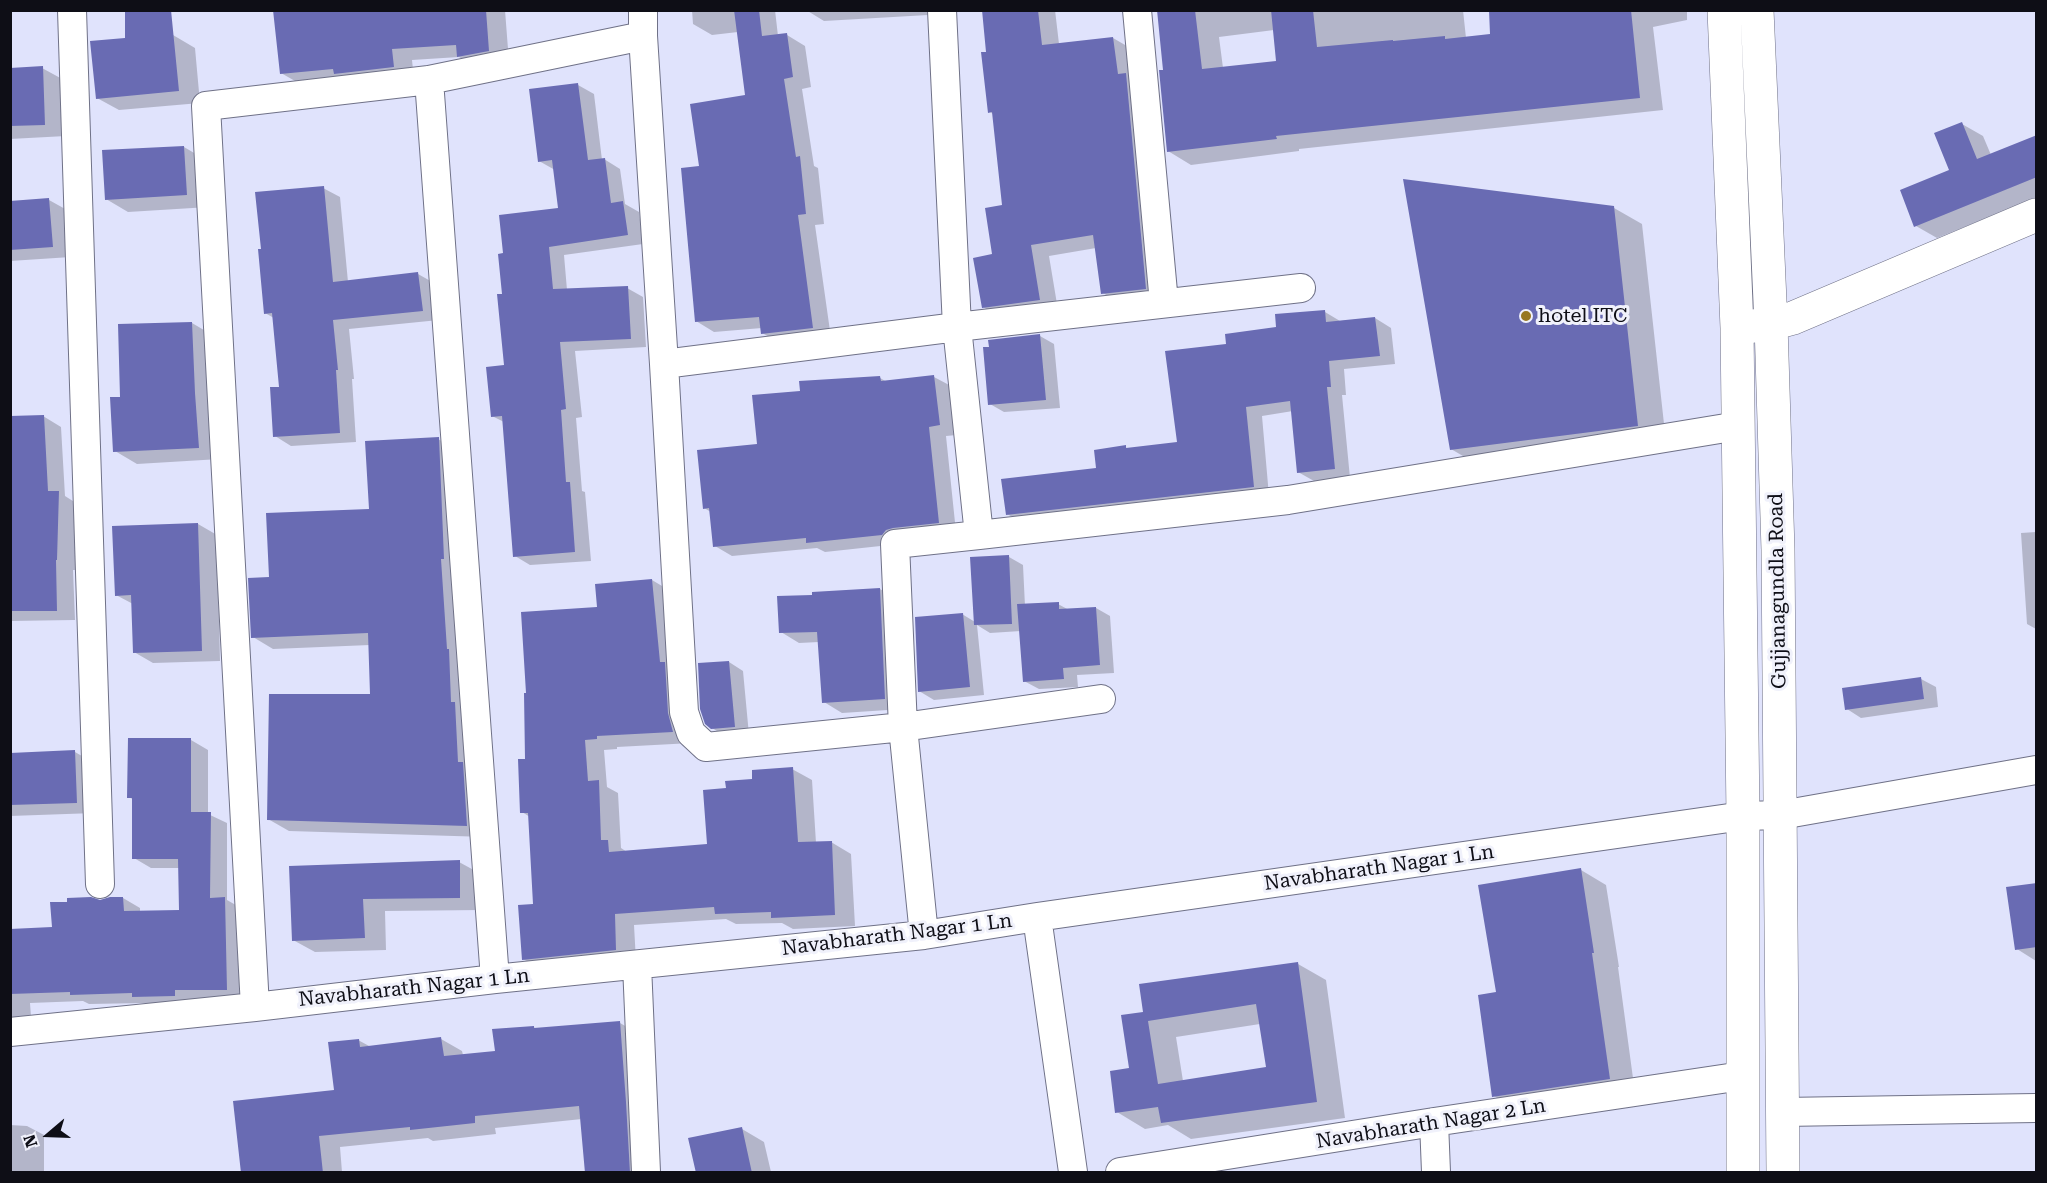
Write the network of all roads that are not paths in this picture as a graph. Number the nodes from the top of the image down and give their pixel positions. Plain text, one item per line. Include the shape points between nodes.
1 (72, 10) edge
2 (942, 10) edge
3 (1137, 10) edge
4 (1724, 10) edge
5 (1757, 10) edge
6 (643, 23) edge
7 (429, 80) junction
8 (2037, 215) edge
9 (1301, 288) dead end
10 (1164, 303) junction
11 (1771, 324) junction
12 (957, 327) junction
13 (1737, 328) junction
14 (664, 364) junction
15 (1738, 426) junction
16 (979, 535) junction
17 (1101, 699) dead end
18 (903, 727) junction
19 (2037, 770) edge
20 (1781, 815) junction
21 (1743, 816) junction
22 (100, 884) dead end
23 (1037, 917) junction
24 (924, 935) junction
25 (637, 964) junction
26 (495, 979) junction
27 (255, 1007) junction
28 (10, 1032) edge
29 (1742, 1076) junction
30 (2037, 1108) edge
31 (1782, 1112) junction
32 (1434, 1122) junction
33 (1188, 1167) edge
34 (646, 1173) edge
35 (1073, 1173) edge
36 (1120, 1173) edge
37 (1436, 1173) edge
38 (1743, 1173) edge
39 (1783, 1173) edge

1 - 22 street
2 - 12 street
3 - 10 street
4 - 13 main road, Gujjanagundla Road
5 - 11 main road, Gujjanagundla Road
6 - 7 street
6 - 14 street
7 - 26 street
7 - 27 street via 206,106
8 - 11 main road
9 - 10 street
10 - 12 street
11 - 13 main road
11 - 20 main road, Gujjanagundla Road
12 - 14 street
12 - 16 street
13 - 15 main road, Gujjanagundla Road
14 - 18 street via 684,712 691,733 706,747
15 - 16 street via 1288,500
15 - 21 main road, Gujjanagundla Road
16 - 18 street via 895,544
17 - 18 street
18 - 24 street
19 - 20 street, Navabharath Nagar 1 Ln
20 - 21 street, Navabharath Nagar 1 Ln
20 - 31 main road, Gujjanagundla Road
21 - 23 street, Navabharath Nagar 1 Ln
21 - 29 main road, Gujjanagundla Road
23 - 24 street, Navabharath Nagar 1 Ln
23 - 35 street
24 - 25 street, Navabharath Nagar 1 Ln
25 - 26 street, Navabharath Nagar 1 Ln
25 - 34 street
26 - 27 street, Navabharath Nagar 1 Ln
27 - 28 street, Navabharath Nagar 1 Ln
29 - 32 street, Navabharath Nagar 2 Ln
29 - 38 main road, Gujjanagundla Road
30 - 31 street
31 - 39 main road, Gujjanagundla Road
32 - 33 street, Navabharath Nagar 2 Ln
32 - 37 street
33 - 36 street, Navabharath Nagar 2 Ln

